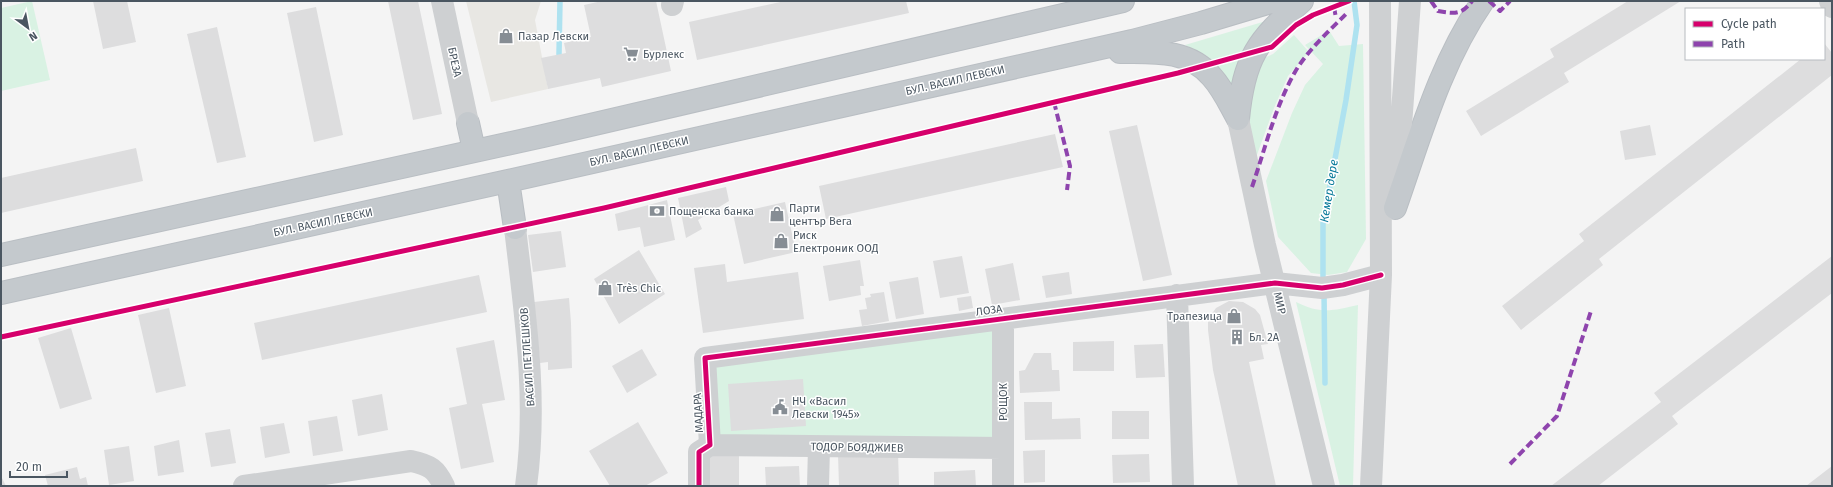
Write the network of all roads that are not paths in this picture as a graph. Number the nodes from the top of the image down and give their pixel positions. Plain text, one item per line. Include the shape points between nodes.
1 (442, 1) edge
2 (1123, 1) edge
3 (1274, 1) edge
4 (1302, 1) edge
5 (1380, 1) edge
6 (1410, 1) edge
7 (1483, 1) edge
8 (1830, 1) edge
9 (1832, 7) edge
10 (1082, 51) junction
11 (1238, 119) junction
12 (468, 123) joint
13 (474, 150) junction
14 (508, 181) junction
15 (1395, 208) junction
16 (515, 228) joint
17 (1, 255) edge
18 (1381, 274) junction
19 (1275, 282) junction
20 (1, 293) edge
21 (1177, 295) junction
22 (1003, 318) junction
23 (706, 358) joint
24 (710, 445) junction
25 (819, 447) junction
26 (1003, 448) junction
27 (244, 486) edge
28 (444, 486) edge
29 (526, 486) edge
30 (699, 486) edge
31 (818, 486) edge
32 (1003, 486) edge
33 (1183, 486) edge
34 (1324, 486) edge
35 (1371, 486) edge

1 - 12 street, БРЕЗА
2 - 13 highway
3 - 10 highway, БУЛ. ВАСИЛ ЛЕВСКИ via 1169,32
4 - 11 highway via 1273,27 1255,51 1241,90
5 - 18 street
6 - 15 street
7 - 15 highway via 1456,44 1438,84
8 - 9 street
10 - 11 highway via 1160,52 1187,59 1202,67 1212,77
10 - 14 highway, БУЛ. ВАСИЛ ЛЕВСКИ
11 - 19 street, МИР
12 - 13 highway
13 - 17 highway
14 - 16 highway
14 - 20 highway, БУЛ. ВАСИЛ ЛЕВСКИ
15 - 18 street
16 - 29 street, ВАСИЛ ПЕТЛЕШКОВ via 530,368 532,422
18 - 19 street, ЛОЗА via 1322,288
18 - 35 street
19 - 21 street, ЛОЗА
19 - 34 street, МИР
21 - 22 street, ЛОЗА
21 - 33 street
22 - 23 street, ЛОЗА
22 - 26 street, РОЩОК
23 - 24 street, МАДАРА
24 - 25 street, ТОДОР БОЯДЖИЕВ
24 - 30 street, МАДАРА via 699,452
25 - 26 street, ТОДОР БОЯДЖИЕВ
25 - 31 street
26 - 32 street, РОЩОК
27 - 28 street via 411,461 424,463 438,474

